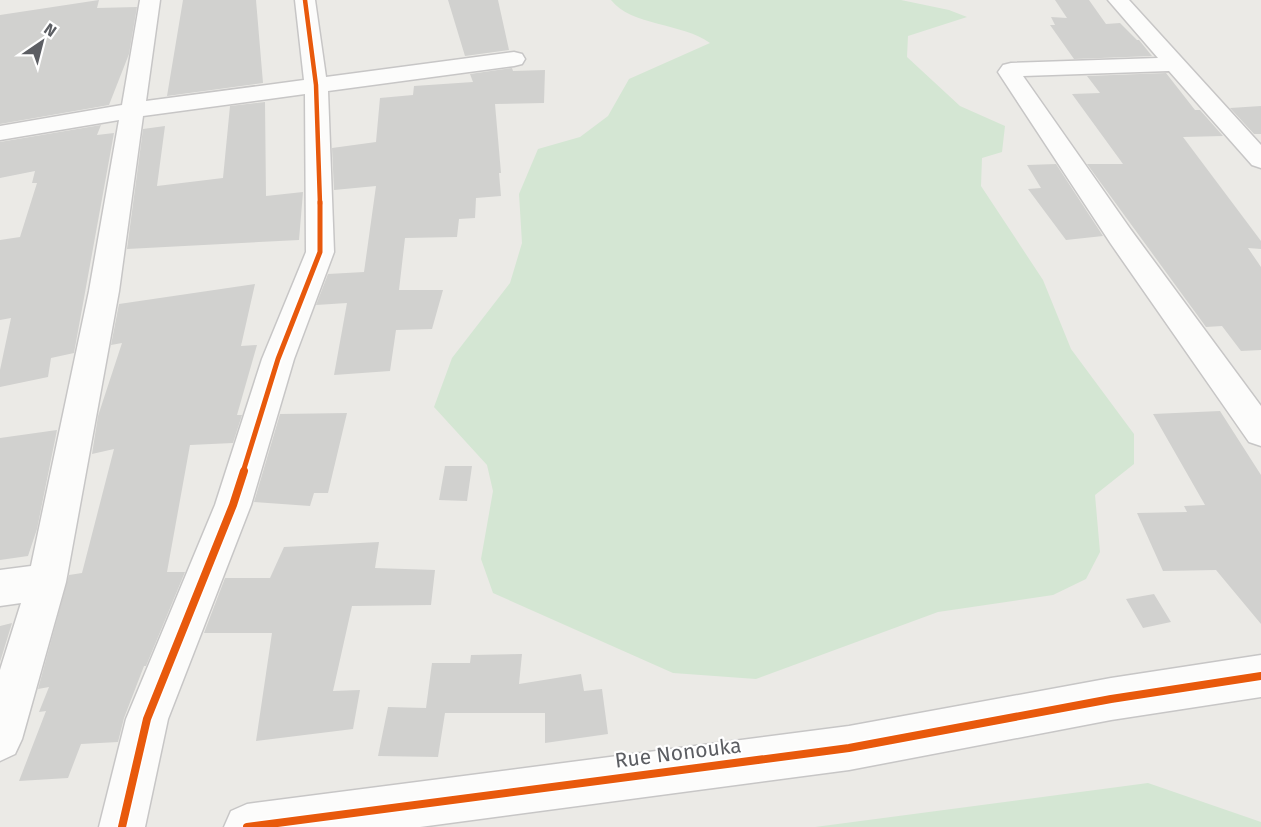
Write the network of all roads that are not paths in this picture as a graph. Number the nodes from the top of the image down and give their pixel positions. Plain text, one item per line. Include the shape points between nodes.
1 (150, 0) edge
2 (305, 0) edge
3 (1118, 0) edge
4 (514, 59) dead end
5 (1176, 64) junction
6 (316, 85) junction
7 (134, 110) junction
8 (0, 134) edge
9 (1261, 160) edge
10 (1261, 432) edge
11 (47, 582) junction
12 (0, 588) edge
13 (1261, 676) edge
14 (0, 739) edge
15 (122, 827) edge
16 (247, 827) edge

1 - 7 street
2 - 6 street
3 - 5 street
4 - 6 street
5 - 9 street
5 - 10 street via 1009,72 1120,237
6 - 7 street
6 - 15 street via 320,252 278,359 233,505 147,719
7 - 8 street
7 - 11 street via 104,291
11 - 12 street
11 - 14 street
13 - 16 street, Rue Nonouka via 1111,699 849,748

